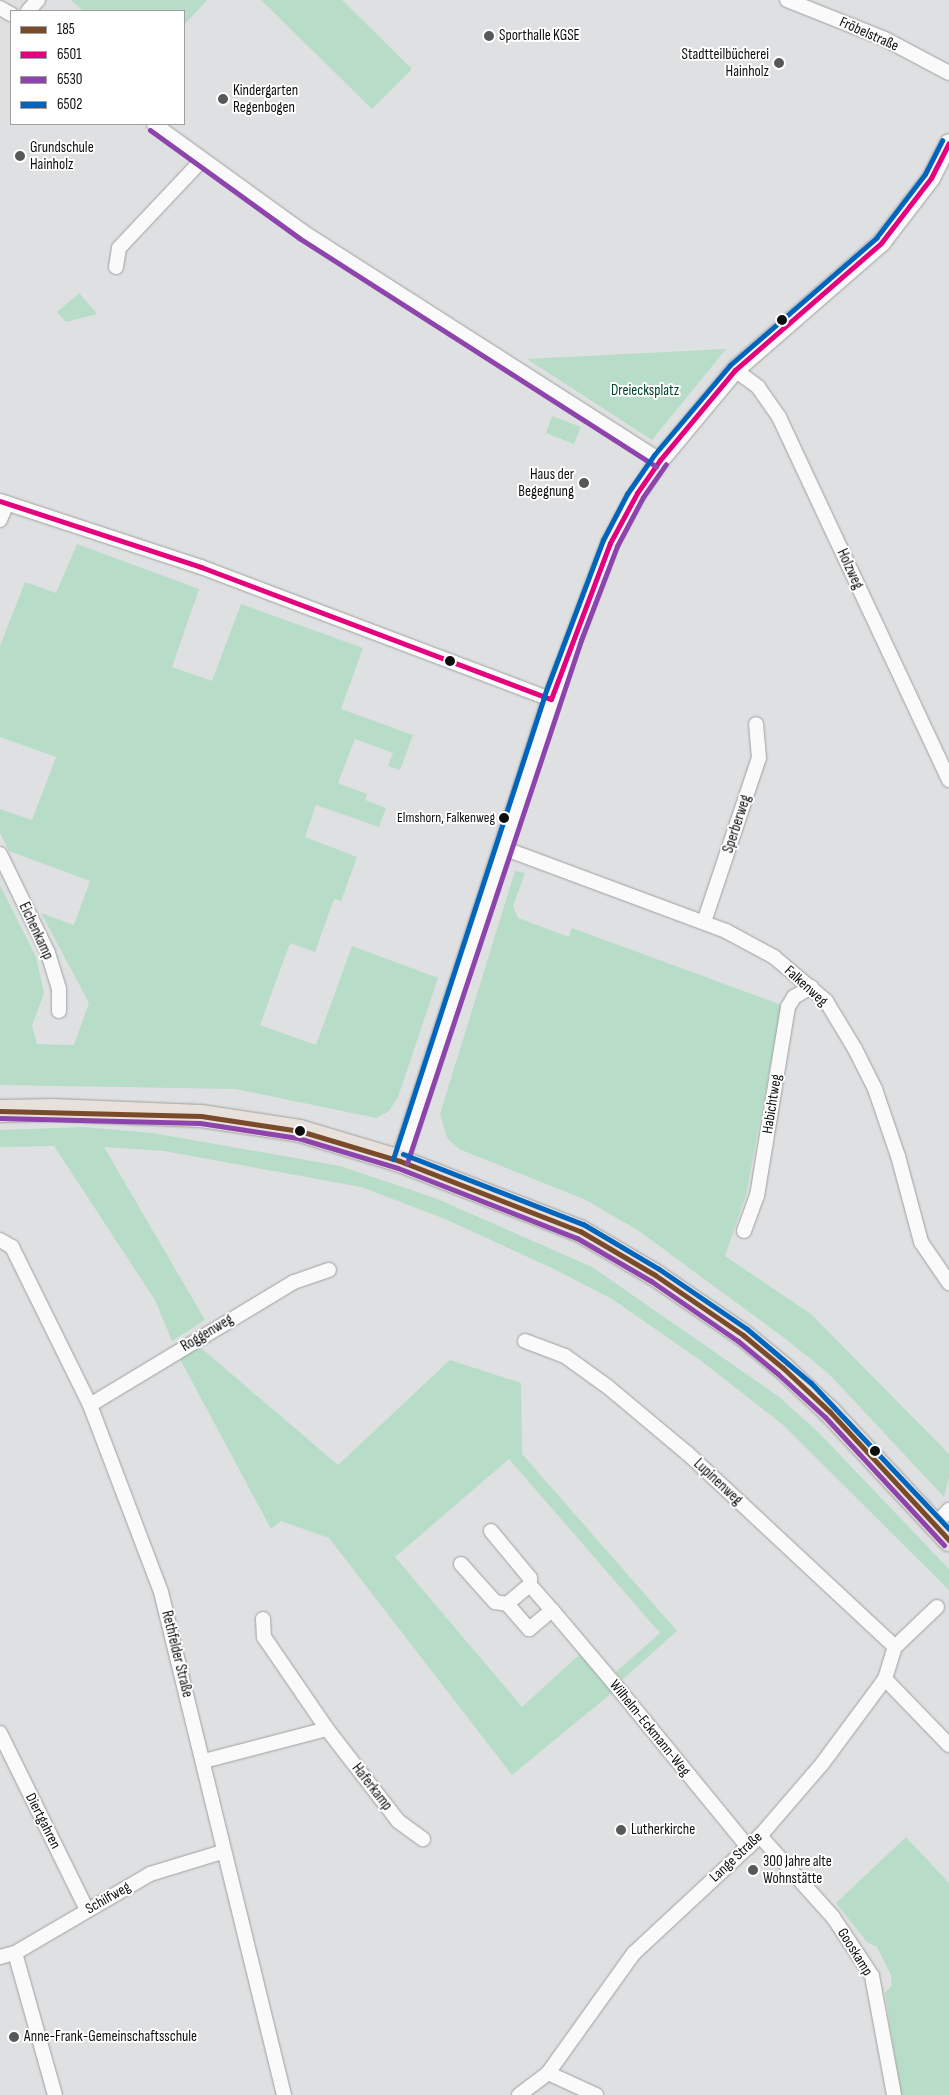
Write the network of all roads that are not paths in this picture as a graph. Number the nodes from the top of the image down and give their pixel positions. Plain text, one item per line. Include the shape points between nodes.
1 (787, 0) edge
2 (949, 72) edge
3 (155, 125) edge
4 (949, 144) edge
5 (202, 160) junction
6 (116, 267) dead end
7 (736, 370) junction
8 (660, 460) junction
9 (3, 502) edge
10 (0, 520) edge
11 (551, 699) junction
12 (756, 724) dead end
13 (949, 780) edge
14 (503, 848) junction
15 (0, 854) edge
16 (704, 922) junction
17 (812, 987) junction
18 (59, 1011) dead end
19 (0, 1111) edge
20 (400, 1161) junction
21 (744, 1231) dead end
22 (0, 1240) edge
23 (329, 1270) dead end
24 (949, 1283) edge
25 (525, 1341) dead end
26 (90, 1405) junction
27 (944, 1525) edge
28 (491, 1531) dead end
29 (461, 1564) dead end
30 (530, 1585) junction
31 (508, 1604) junction
32 (937, 1607) dead end
33 (552, 1610) junction
34 (263, 1619) dead end
35 (895, 1647) junction
36 (885, 1679) junction
37 (327, 1729) junction
38 (0, 1733) edge
39 (949, 1745) edge
40 (204, 1761) junction
41 (760, 1836) junction
42 (423, 1839) dead end
43 (748, 1847) junction
44 (222, 1852) junction
45 (87, 1910) junction
46 (15, 1953) junction
47 (0, 1957) edge
48 (548, 2073) junction
49 (54, 2095) edge
50 (284, 2095) edge
51 (519, 2095) edge
52 (596, 2095) edge
53 (894, 2095) edge

1 - 2 street, Fröbelstraße via 885,39
3 - 5 street
4 - 7 street via 931,178 881,243
5 - 6 street via 119,248
5 - 8 street via 303,232
7 - 8 street
7 - 13 street, Holzweg via 758,387 779,417
8 - 11 street via 636,493 610,543
9 - 10 street
9 - 11 street via 201,567
11 - 14 street
12 - 16 street, Sperberweg via 759,758
14 - 16 street, Falkenweg
14 - 20 street
15 - 18 street, Eichenkamp via 48,953 59,989
16 - 17 street, Falkenweg via 749,942
17 - 21 street, Habichtweg via 794,997 788,1007 757,1196
17 - 24 street, Falkenweg via 838,1018 875,1090 898,1156 921,1242
19 - 20 main road via 201,1116 300,1131
20 - 27 main road via 580,1231 655,1275 743,1335 791,1375
22 - 26 street, Rethfelder Straße via 12,1246
23 - 26 street, Roggenweg via 294,1282
25 - 35 street, Lupinenweg via 565,1356 608,1386 686,1453
26 - 40 street, Rethfelder Straße via 161,1592
28 - 30 street, Wilhelm-Eckmann-Weg via 530,1578
29 - 31 street via 495,1602
30 - 31 street
30 - 33 street, Wilhelm-Eckmann-Weg
31 - 33 street via 529,1629
32 - 35 street, Lange Straße
33 - 43 street, Wilhelm-Eckmann-Weg
34 - 37 street, Haferkamp via 264,1637
35 - 36 street, Lange Straße
36 - 39 street
36 - 41 street, Lange Straße via 822,1764
37 - 40 street
37 - 42 street, Haferkamp via 398,1821
38 - 45 street, Diertgahren
40 - 44 street, Rethfelder Straße
41 - 43 street, Lange Straße
41 - 53 street, Gooskamp via 833,1917 872,1976
43 - 48 street, Lange Straße via 634,1953
44 - 45 street, Schilfweg via 150,1874
44 - 50 street, Rethfelder Straße
45 - 46 street, Schilfweg
46 - 47 street, Schilfweg
46 - 49 street
48 - 51 street, Lange Straße
48 - 52 street

